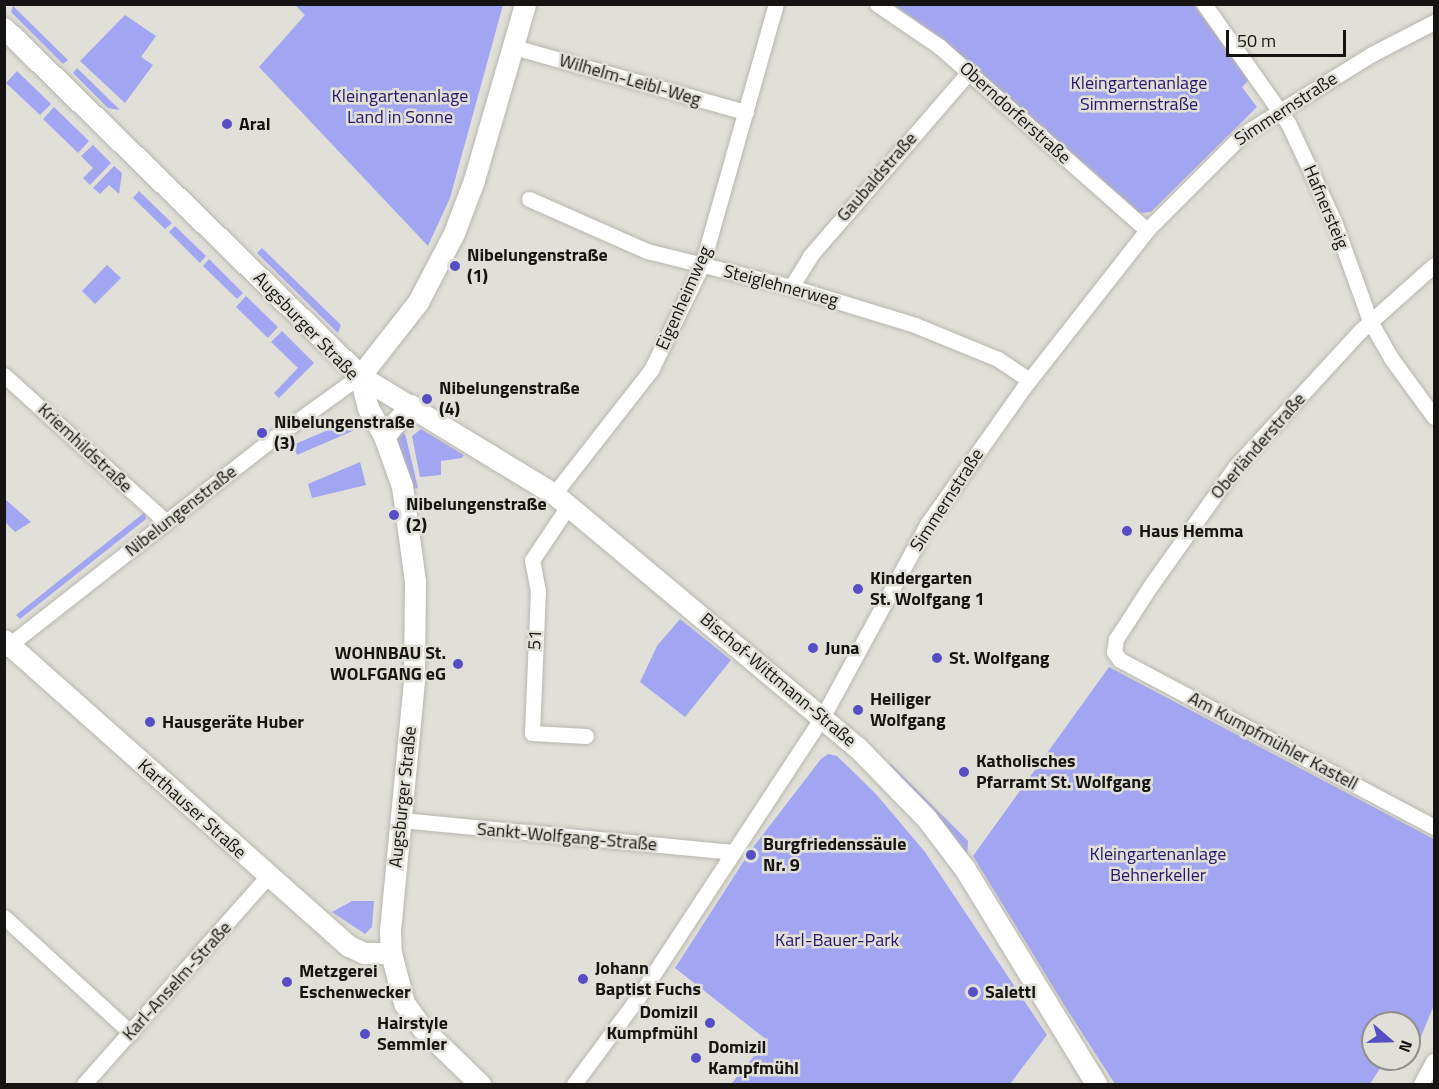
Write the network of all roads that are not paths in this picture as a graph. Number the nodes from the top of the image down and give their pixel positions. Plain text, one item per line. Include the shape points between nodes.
1 (525, 4) edge
2 (776, 4) edge
3 (877, 4) edge
4 (1204, 4) edge
5 (1434, 22) edge
6 (4, 28) edge
7 (514, 47) junction
8 (969, 72) junction
9 (1279, 109) junction
10 (746, 112) junction
11 (529, 199) dead end
12 (1147, 230) junction
13 (1434, 265) edge
14 (702, 266) junction
15 (791, 287) junction
16 (1370, 321) junction
17 (4, 375) edge
18 (360, 376) junction
19 (1029, 380) junction
20 (411, 405) junction
21 (1434, 417) edge
22 (384, 436) junction
23 (562, 500) junction
24 (166, 522) junction
25 (6, 645) edge
26 (1114, 652) joint
27 (823, 716) junction
28 (586, 736) dead end
29 (401, 820) junction
30 (1434, 827) edge
31 (733, 852) junction
32 (268, 876) junction
33 (4, 917) edge
34 (391, 953) junction
35 (130, 1032) junction
36 (1433, 1061) dead end
37 (84, 1084) edge
38 (480, 1084) edge
39 (574, 1084) edge
40 (1096, 1084) edge
41 (1421, 1084) edge

1 - 7 street
2 - 10 street, Eigenheimweg
3 - 8 street, Oberndorferstraße via 918,30
4 - 9 street, Hafnersteig
5 - 9 street, Simmernstraße
6 - 18 street, Augsburger Straße
7 - 10 street, Wilhelm-Leibl-Weg
7 - 18 street via 474,180 442,260 410,313
8 - 12 street, Oberndorferstraße
8 - 15 street, Gaubaldstraße via 810,255
9 - 12 street, Simmernstraße via 1219,155
9 - 16 street, Hafnersteig via 1334,221
10 - 14 street, Eigenheimweg
11 - 14 street, Steiglehnerweg via 617,240
12 - 19 street, Simmernstraße
13 - 16 street, Oberländerstraße
14 - 15 street, Steiglehnerweg
14 - 23 street, Eigenheimweg via 651,370
15 - 19 street, Steiglehnerweg via 942,335 998,359
16 - 21 street, Hafnersteig via 1391,358
16 - 26 street, Oberländerstraße via 1229,476 1151,585 1116,639
17 - 24 street, Kriemhildstraße
18 - 20 street, Bischof-Wittmann-Straße
18 - 22 street, Augsburger Straße via 368,408
18 - 24 street, Nibelungenstraße
19 - 27 street, Simmernstraße via 928,523
20 - 22 street
20 - 23 street, Bischof-Wittmann-Straße
22 - 29 street, Augsburger Straße via 404,495 416,600 414,681
23 - 27 street, Bischof-Wittmann-Straße
23 - 28 street, 51 via 532,560 538,590 532,733
24 - 25 street, Nibelungenstraße
25 - 32 street, Karthauser Straße
26 - 30 street, Am Kumpfmühler Kastell via 1120,660
27 - 31 street, Simmernstraße
27 - 40 street, Bischof-Wittmann-Straße via 899,789 965,869
29 - 31 street, Sankt-Wolfgang-Straße
29 - 34 street, Augsburger Straße
31 - 39 street, Simmernstraße via 637,999
32 - 34 street, Karthauser Straße via 349,946 364,953
32 - 35 street, Karl-Anselm-Straße
33 - 35 street
34 - 38 street, Augsburger Straße via 404,1003 422,1028
35 - 37 street, Karl-Anselm-Straße
36 - 41 street

